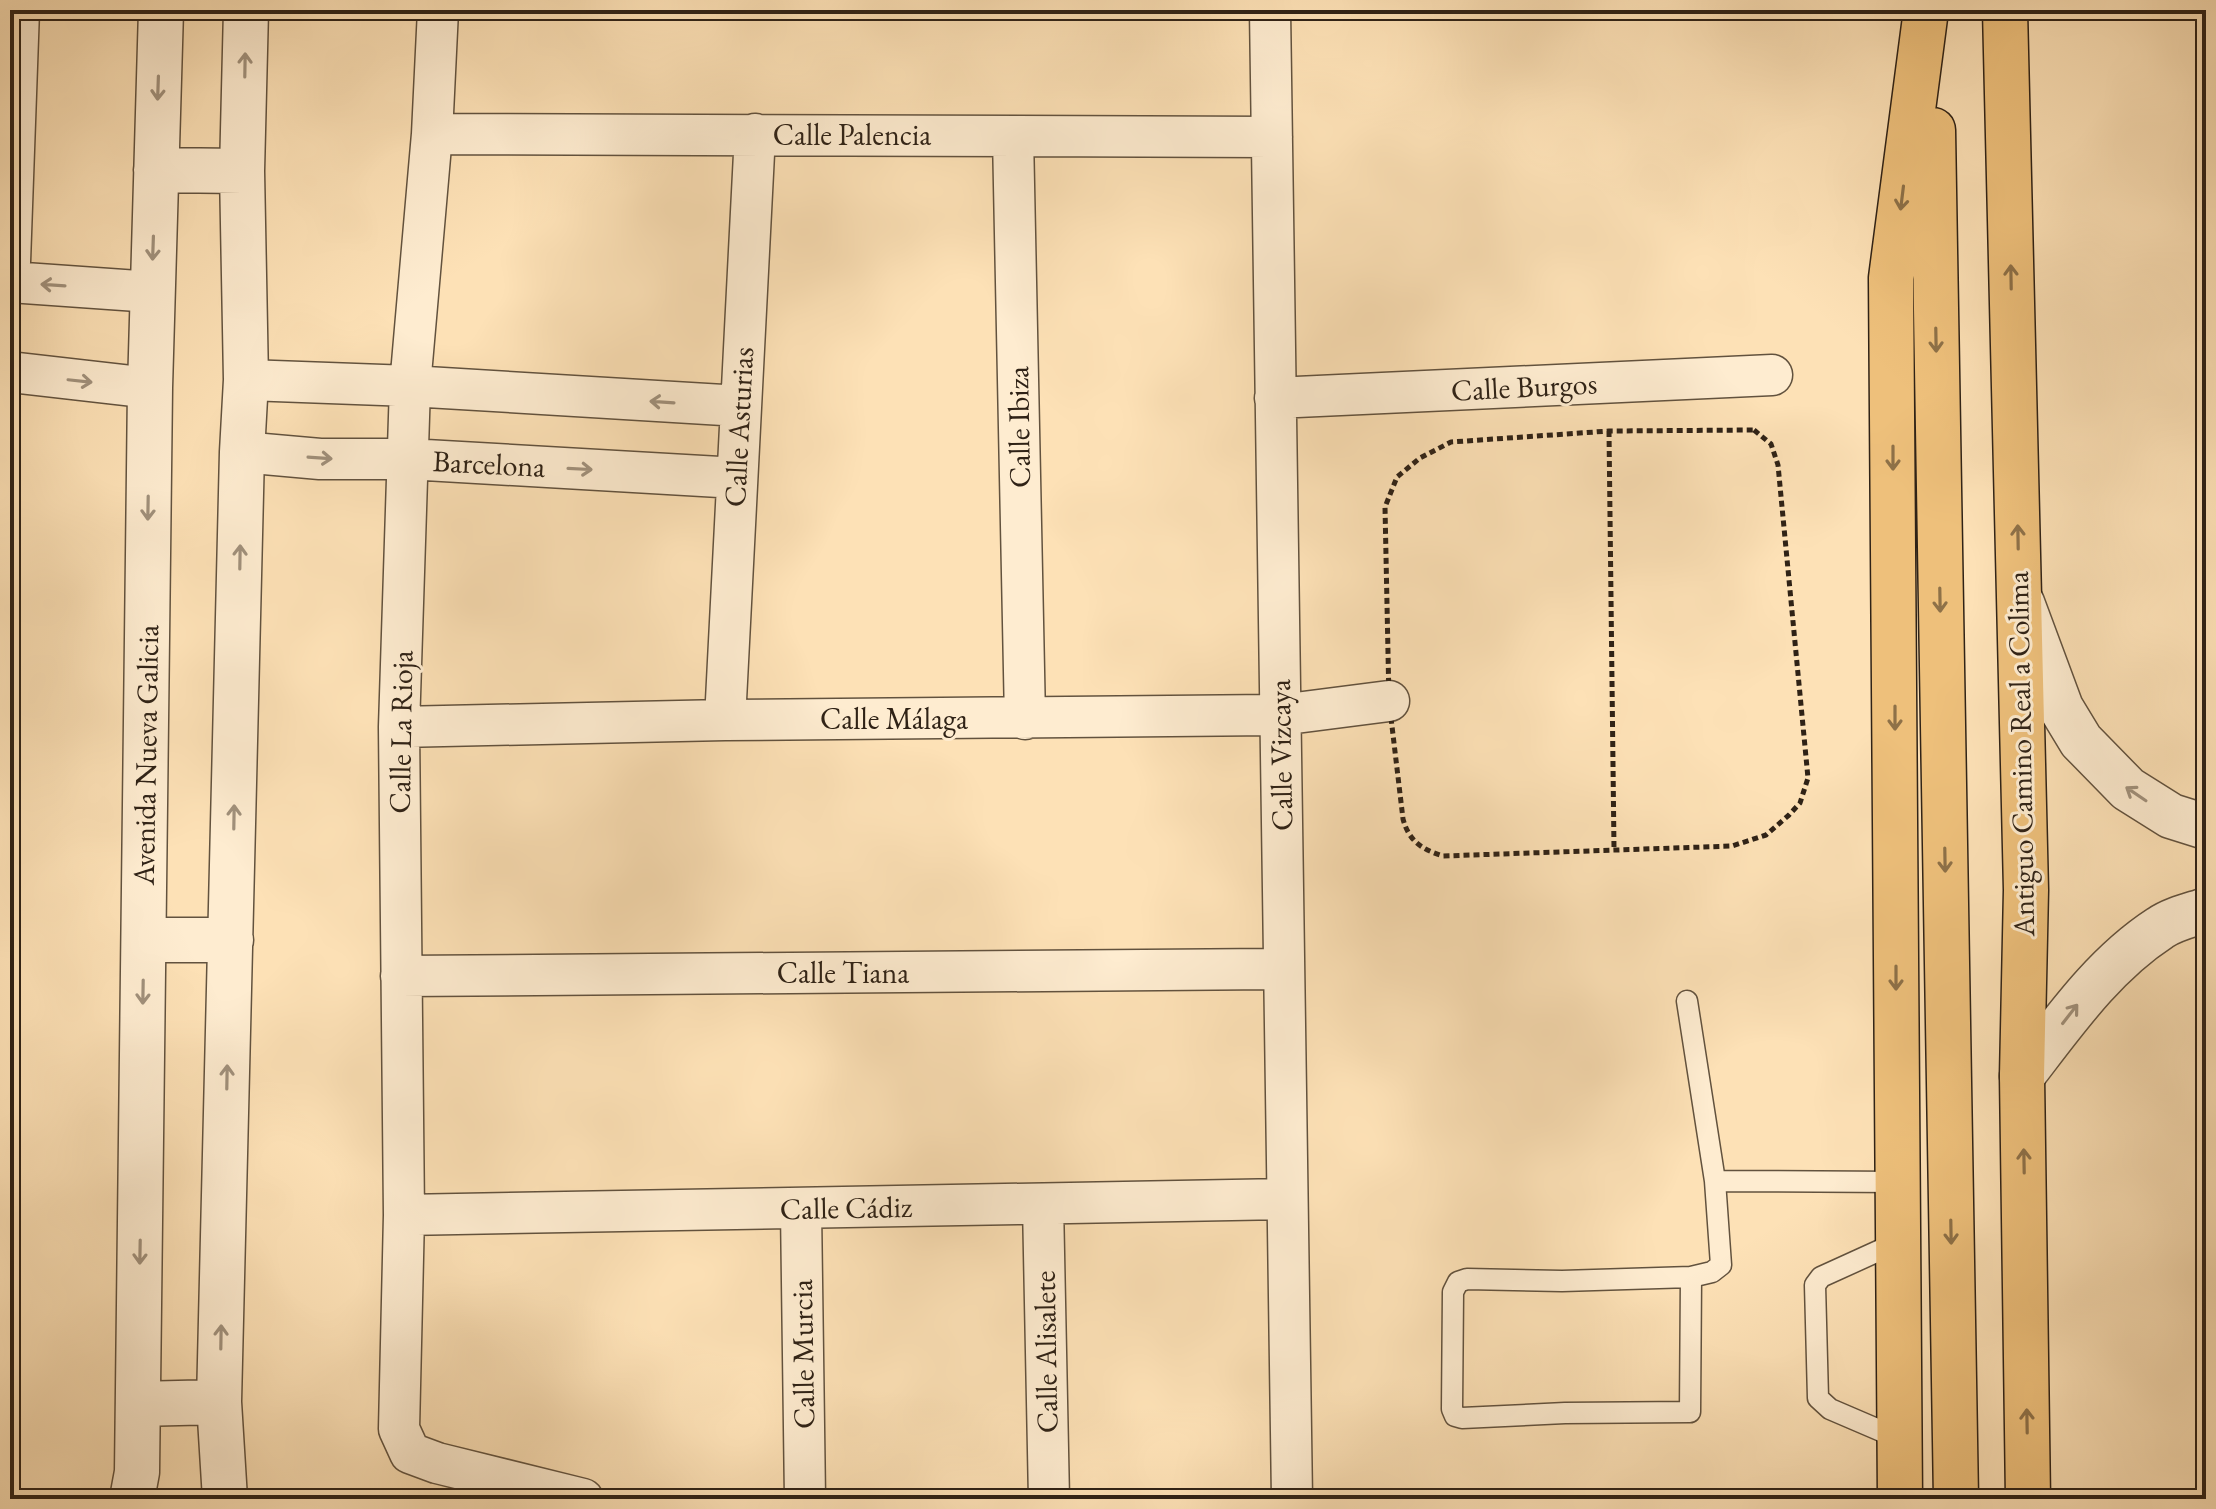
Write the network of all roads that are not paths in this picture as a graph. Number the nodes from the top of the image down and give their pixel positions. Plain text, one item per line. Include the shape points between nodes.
1 (19, 10) edge
2 (161, 10) edge
3 (246, 10) edge
4 (438, 10) edge
5 (1270, 10) edge
6 (1928, 10) edge
7 (2005, 10) edge
8 (432, 134) junction
9 (755, 134) junction
10 (1013, 136) junction
11 (1272, 137) junction
12 (156, 170) junction
13 (242, 171) junction
14 (10, 262) edge
15 (10, 282) edge
16 (152, 292) junction
17 (10, 372) edge
18 (1772, 375) dead end
19 (246, 380) junction
20 (410, 386) junction
21 (150, 388) junction
22 (1275, 398) junction
23 (740, 406) junction
24 (242, 452) junction
25 (408, 459) junction
26 (737, 478) junction
27 (2019, 596) junction
28 (1389, 701) road end
29 (1280, 715) junction
30 (1025, 719) junction
31 (725, 720) junction
32 (399, 727) junction
33 (2206, 827) edge
34 (2206, 910) edge
35 (144, 940) junction
36 (231, 940) junction
37 (1284, 969) junction
38 (401, 976) junction
39 (1687, 1001) dead end
40 (2022, 1076) junction
41 (1715, 1181) junction
42 (1898, 1182) junction
43 (1287, 1199) junction
44 (1043, 1204) junction
45 (801, 1209) junction
46 (404, 1215) junction
47 (1898, 1242) junction
48 (1691, 1277) junction
49 (219, 1402) junction
50 (138, 1404) junction
51 (1900, 1439) junction
52 (132, 1499) edge
53 (225, 1499) edge
54 (583, 1499) edge
55 (805, 1499) edge
56 (1049, 1499) edge
57 (1292, 1499) edge
58 (1900, 1499) edge
59 (1956, 1499) edge
60 (2028, 1499) edge

1 - 14 street
2 -> 12 street, Avenida Nueva Galicia
13 -> 3 street
4 - 8 street, Calle La Rioja
5 - 11 street, Calle Vizcaya
6 -> 42 main road via 1891,278
6 -> 59 main road
27 -> 7 main road, Antiguo Camino Real a Colima
8 - 9 street, Calle Palencia
8 - 20 street, Calle La Rioja
9 - 10 street, Calle Palencia
9 - 23 street, Calle Asturias
10 - 11 street, Calle Palencia
10 - 30 street, Calle Ibiza
11 - 22 street, Calle Vizcaya
12 - 13 street
12 -> 16 street, Avenida Nueva Galicia
13 - 19 street
16 -> 15 street
16 - 21 street, Avenida Nueva Galicia
17 -> 21 street
18 - 22 street, Calle Burgos
19 - 20 street
19 - 24 street
23 -> 20 street
20 - 25 street, Calle La Rioja
21 -> 35 street, Avenida Nueva Galicia
22 - 29 street, Calle Vizcaya
23 - 26 street, Calle Asturias
24 -> 25 street, Barcelona
36 -> 24 street
25 -> 26 street, Barcelona
25 - 32 street, Calle La Rioja
26 - 31 street, Calle Asturias
33 -> 27 street via 2171,816 2128,789 2081,741 2061,708
27 - 40 main road, Antiguo Camino Real a Colima via 2026,890
28 - 29 street, Calle Málaga
29 - 30 street, Calle Málaga
29 - 37 street, Calle Vizcaya
30 - 31 street, Calle Málaga
31 - 32 street, Calle Málaga
32 - 38 street, Calle La Rioja
40 -> 34 street via 2111,968 2162,927
35 - 36 street
35 -> 50 street, Avenida Nueva Galicia
49 -> 36 street
37 - 38 street, Calle Tiana
37 - 43 street, Calle Vizcaya
38 - 46 street, Calle La Rioja
39 - 41 lane
60 -> 40 main road, Antiguo Camino Real a Colima
41 - 42 lane
41 - 48 lane via 1721,1265
42 - 47 main road
43 - 44 street, Calle Cádiz
43 - 57 street, Calle Vizcaya
44 - 45 street, Calle Cádiz
44 - 56 street, Calle Alisalete
45 - 46 street, Calle Cádiz
45 - 55 street, Calle Murcia
46 - 54 street, Calle La Rioja via 399,1429 410,1453
47 - 51 main road
47 - 51 lane via 1821,1277 1815,1285 1818,1398 1830,1409
48 - 48 lane via 1690,1412 1455,1416 1453,1292 1458,1282
49 - 50 street
49 - 53 street
50 - 52 street, Avenida Nueva Galicia
51 - 58 main road

